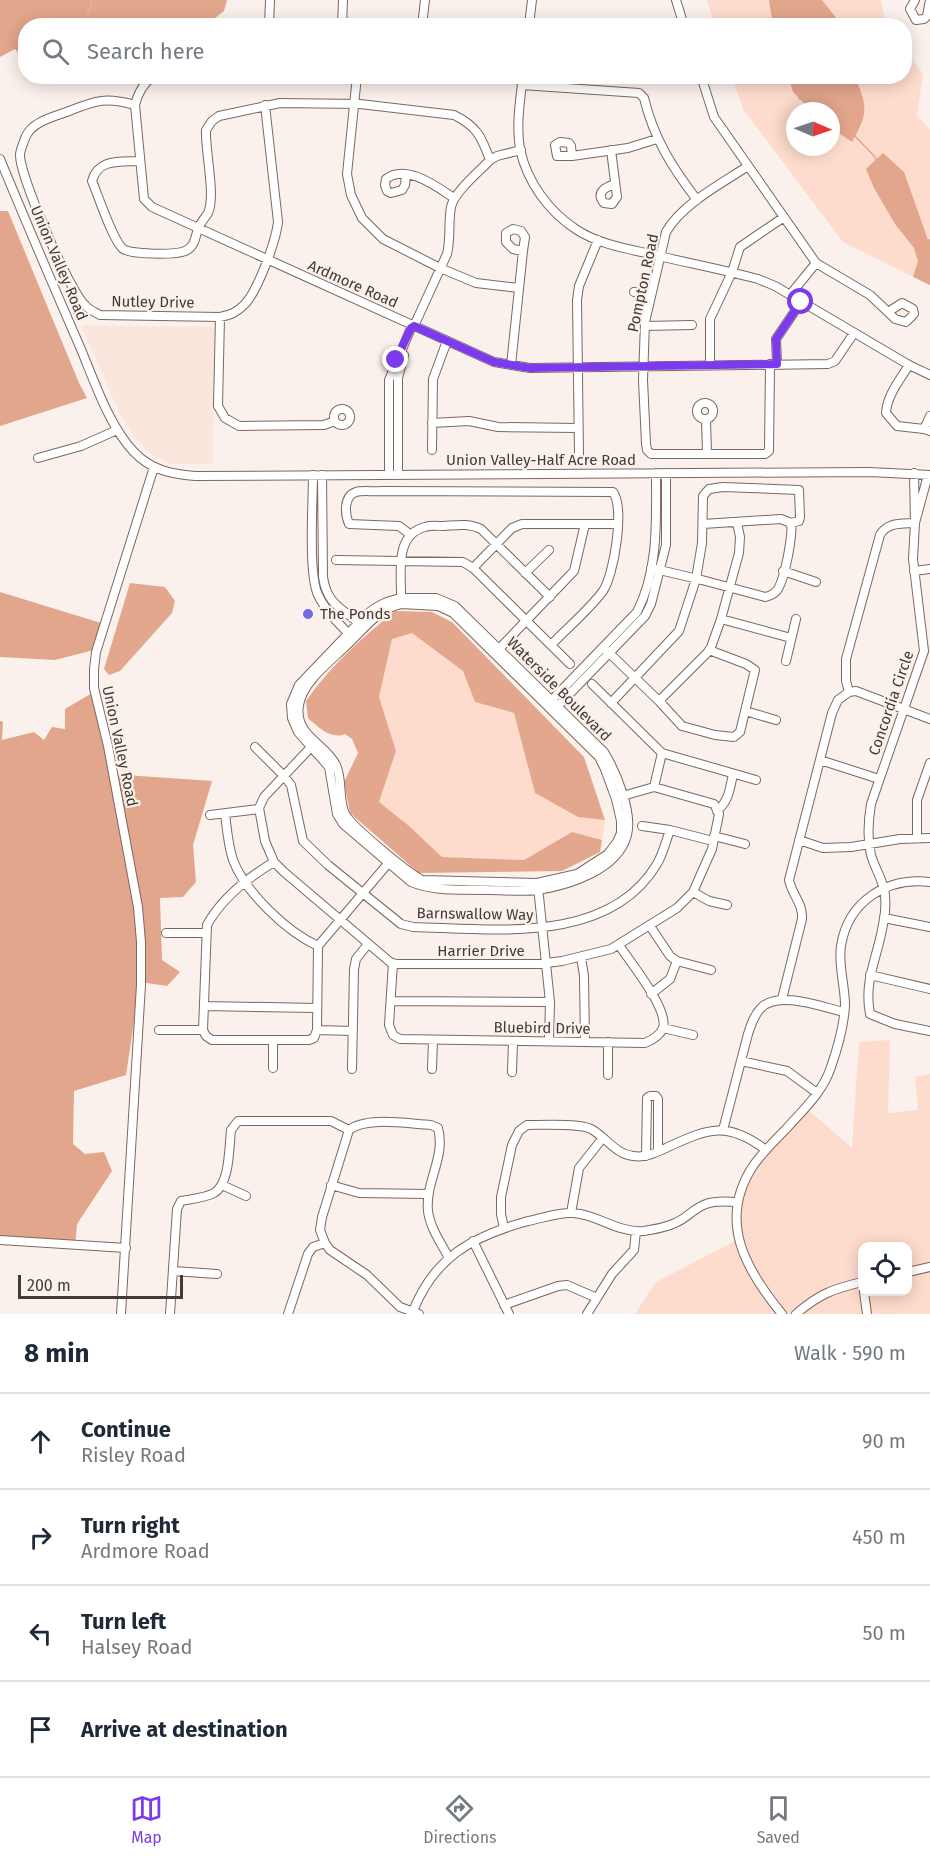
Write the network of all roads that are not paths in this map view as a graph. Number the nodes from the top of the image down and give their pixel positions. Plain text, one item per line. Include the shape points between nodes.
1 (270, 0) edge
2 (343, 0) edge
3 (425, 0) edge
4 (532, 0) edge
5 (676, 0) edge
6 (915, 0) edge
7 (930, 0) edge
8 (269, 18) edge
9 (342, 18) edge
10 (423, 18) edge
11 (530, 18) edge
12 (682, 18) edge
13 (145, 84) edge
14 (356, 84) edge
15 (523, 84) edge
16 (552, 84) edge
17 (704, 84) edge
18 (354, 104) junction
19 (135, 105) junction
20 (265, 105) junction
21 (657, 139) junction
22 (520, 150) junction
23 (611, 150) junction
24 (572, 156) dead end
25 (0, 159) edge
26 (140, 160) junction
27 (490, 160) junction
28 (748, 166) junction
29 (406, 175) dead end
30 (615, 184) dead end
31 (454, 198) junction
32 (698, 200) junction
33 (784, 217) junction
34 (198, 228) junction
35 (598, 240) junction
36 (524, 251) dead end
37 (660, 257) junction
38 (267, 260) junction
39 (816, 263) junction
40 (440, 268) junction
41 (732, 272) junction
42 (519, 288) junction
43 (634, 292) dead end
44 (651, 294) junction
45 (790, 295) junction
46 (801, 302) junction
47 (888, 312) dead end
48 (220, 317) junction
49 (692, 325) dead end
50 (414, 326) junction
51 (645, 326) junction
52 (854, 333) junction
53 (447, 341) junction
54 (774, 364) junction
55 (511, 365) junction
56 (710, 365) junction
57 (909, 365) junction
58 (645, 366) junction
59 (577, 367) junction
60 (930, 375) edge
61 (930, 416) edge
62 (706, 420) dead end
63 (335, 421) dead end
64 (432, 423) junction
65 (578, 428) junction
66 (117, 430) junction
67 (927, 430) edge
68 (398, 431) junction
69 (389, 432) junction
70 (432, 450) dead end
71 (707, 453) junction
72 (579, 455) dead end
73 (38, 458) dead end
74 (154, 467) junction
75 (657, 473) junction
76 (666, 473) junction
77 (914, 473) junction
78 (389, 474) junction
79 (398, 474) junction
80 (313, 475) junction
81 (322, 475) junction
82 (929, 475) edge
83 (656, 506) junction
84 (666, 506) junction
85 (737, 523) junction
86 (790, 523) junction
87 (915, 523) junction
88 (585, 524) junction
89 (618, 524) junction
90 (703, 524) junction
91 (411, 535) junction
92 (496, 543) junction
93 (549, 550) dead end
94 (336, 560) dead end
95 (401, 560) junction
96 (472, 568) junction
97 (930, 568) edge
98 (656, 569) junction
99 (783, 571) junction
100 (914, 571) junction
101 (525, 573) junction
102 (696, 579) junction
103 (816, 582) dead end
104 (729, 587) junction
105 (550, 597) junction
106 (401, 601) junction
107 (722, 619) junction
108 (796, 619) dead end
109 (526, 621) junction
110 (361, 625) junction
111 (351, 636) junction
112 (791, 638) junction
113 (551, 645) junction
114 (606, 650) junction
115 (709, 650) junction
116 (496, 651) junction
117 (786, 661) dead end
118 (570, 664) dead end
119 (635, 678) junction
120 (592, 684) dead end
121 (849, 692) junction
122 (659, 700) junction
123 (611, 703) junction
124 (553, 706) junction
125 (904, 710) junction
126 (745, 711) junction
127 (930, 719) edge
128 (776, 720) dead end
129 (313, 746) junction
130 (255, 747) dead end
131 (662, 753) junction
132 (820, 760) junction
133 (930, 764) edge
134 (734, 774) junction
135 (284, 776) junction
136 (879, 779) junction
137 (756, 780) dead end
138 (654, 787) junction
139 (619, 798) junction
140 (259, 809) junction
141 (717, 811) junction
142 (225, 814) junction
143 (210, 815) dead end
144 (642, 826) dead end
145 (670, 830) junction
146 (714, 838) junction
147 (917, 838) junction
148 (930, 838) edge
149 (799, 840) junction
150 (745, 844) dead end
151 (869, 844) junction
152 (391, 861) junction
153 (274, 862) junction
154 (246, 881) junction
155 (930, 882) edge
156 (537, 886) junction
157 (884, 888) junction
158 (693, 892) junction
159 (362, 893) junction
160 (727, 905) dead end
161 (884, 918) junction
162 (339, 921) junction
163 (650, 926) junction
164 (930, 927) edge
165 (543, 928) junction
166 (166, 933) dead end
167 (206, 933) junction
168 (368, 944) junction
169 (318, 945) junction
170 (619, 945) junction
171 (581, 957) junction
172 (677, 961) junction
173 (393, 963) junction
174 (548, 963) junction
175 (711, 970) dead end
176 (870, 975) junction
177 (930, 989) edge
178 (651, 994) junction
179 (782, 999) junction
180 (391, 1001) junction
181 (550, 1002) junction
182 (205, 1006) junction
183 (317, 1008) junction
184 (844, 1012) junction
185 (663, 1028) junction
186 (159, 1029) dead end
187 (203, 1030) junction
188 (317, 1030) junction
189 (353, 1031) junction
190 (930, 1031) edge
191 (693, 1035) dead end
192 (433, 1040) junction
193 (273, 1041) junction
194 (513, 1041) junction
195 (549, 1041) junction
196 (585, 1042) junction
197 (608, 1042) junction
198 (741, 1061) junction
199 (273, 1068) dead end
200 (352, 1069) dead end
201 (432, 1069) dead end
202 (512, 1072) dead end
203 (608, 1075) dead end
204 (817, 1093) junction
205 (349, 1130) junction
206 (723, 1130) junction
207 (602, 1139) junction
208 (766, 1150) junction
209 (658, 1151) junction
210 (646, 1156) junction
211 (222, 1185) junction
212 (331, 1185) junction
213 (428, 1194) junction
214 (246, 1196) dead end
215 (738, 1202) junction
216 (571, 1213) junction
217 (504, 1228) junction
218 (636, 1231) junction
219 (0, 1240) edge
220 (473, 1240) junction
221 (325, 1243) junction
222 (126, 1248) junction
223 (449, 1258) junction
224 (930, 1268) edge
225 (173, 1271) junction
226 (912, 1271) edge
227 (217, 1274) dead end
228 (858, 1284) edge
229 (865, 1296) edge
230 (597, 1298) junction
231 (504, 1305) junction
232 (415, 1313) edge
233 (122, 1314) edge
234 (170, 1314) edge
235 (288, 1314) edge
236 (509, 1314) edge
237 (587, 1314) edge
238 (782, 1314) edge
239 (796, 1314) edge
240 (867, 1314) edge

1 - 8 street
2 - 9 street
3 - 10 street
4 - 11 street
5 - 12 street
6 - 7 street via 910,9 916,20 927,16
13 - 19 street
14 - 18 street
15 - 22 street
16 - 21 street via 639,93
17 - 28 street via 714,117
18 - 20 street
18 - 27 street via 454,115 468,122 482,139
18 - 40 street via 347,174 362,218 383,239
19 - 26 street, Ardmore Road
19 - 48 street, Nutley Drive via 113,99 89,102 37,124 27,134 20,153 31,193 71,288 86,307 100,315
20 - 34 street via 219,116 206,130 211,197 208,212
20 - 38 street, Nutley Drive via 278,222
21 - 23 street
21 - 32 street
22 - 27 street
22 - 35 street via 545,201 577,230
23 - 24 street
23 - 30 street
25 - 66 street, Union Valley Road
26 - 34 street, Ardmore Road via 144,199 152,207
26 - 34 street via 106,163 92,180 122,248 130,253 186,251 195,241
27 - 31 street
28 - 32 street, Pompton Road
28 - 33 street
29 - 31 street via 423,179
31 - 40 street via 450,241
32 - 37 street, Pompton Road via 673,219
33 - 39 street
33 - 41 street via 740,247
34 - 38 street, Ardmore Road
35 - 37 street
35 - 59 street via 579,286
36 - 42 street
37 - 41 street
37 - 44 street, Pompton Road
38 - 48 street, Nutley Drive via 246,303 232,315
38 - 50 street, Ardmore Road
39 - 45 street
39 - 47 street via 870,295
40 - 42 street via 476,283
40 - 50 street
41 - 45 street via 758,279
41 - 56 street via 710,319
42 - 55 street
43 - 44 street
44 - 51 street, Pompton Road
45 - 46 street
46 - 52 street
46 - 54 street via 776,339
48 - 63 street via 218,406 225,418 239,426 324,425
49 - 51 street
50 - 53 street, Ardmore Road
50 - 68 street via 400,362
50 - 69 street via 389,380
51 - 58 street, Pompton Road
52 - 54 street, Ardmore Road via 835,361 828,364
52 - 57 street
53 - 55 street, Ardmore Road via 494,362
53 - 64 street via 433,379
54 - 56 street, Ardmore Road
54 - 71 street, Pompton Road via 769,451
55 - 59 street, Ardmore Road
56 - 58 street, Ardmore Road
57 - 60 street
57 - 67 street via 886,404 886,413 897,426
58 - 59 street, Ardmore Road
58 - 71 street, Pompton Road via 647,450 651,454
59 - 65 street
61 - 67 street
62 - 71 street
64 - 65 street via 469,421 498,427
64 - 70 street
65 - 72 street
66 - 73 street via 81,446
66 - 74 street, Union Valley Road via 134,452
68 - 69 street
68 - 79 street
69 - 78 street
74 - 80 street, Union Valley-Half Acre Road via 171,474 189,475
74 - 222 street, Union Valley Road via 96,652 93,678 140,924 141,985
75 - 76 street, Union Valley-Half Acre Road
75 - 79 street, Union Valley-Half Acre Road
75 - 83 street
76 - 77 street, Union Valley-Half Acre Road
76 - 84 street
77 - 82 street, Union Valley-Half Acre Road
77 - 87 street, Concordia Circle
78 - 79 street, Union Valley-Half Acre Road
78 - 81 street, Union Valley-Half Acre Road
80 - 81 street, Union Valley-Half Acre Road
80 - 111 street via 313,573 317,594
81 - 110 street via 325,591
82 - 87 street, Concordia Circle
83 - 84 street
83 - 98 street
84 - 98 street via 666,544
85 - 86 street via 781,519
85 - 90 street
85 - 104 street via 739,553
86 - 90 street via 801,517 799,490 739,488 709,489 703,496
86 - 99 street via 791,542
87 - 100 street, Concordia Circle
87 - 121 street via 891,525 880,535 846,659
88 - 89 street
88 - 92 street via 522,524
88 - 105 street via 574,571
89 - 91 street via 617,497 606,490 355,492 347,502 349,524 399,526
89 - 113 street via 604,590
90 - 102 street
91 - 92 street via 424,527 472,525
91 - 95 street via 402,546
92 - 96 street
92 - 101 street
93 - 101 street
94 - 95 street
95 - 96 street via 459,560
95 - 106 street
96 - 109 street
97 - 100 street
98 - 102 street
98 - 114 street via 651,604 645,616
99 - 103 street
99 - 104 street via 778,589 765,597
100 - 125 street, Concordia Circle via 924,651
101 - 105 street
102 - 104 street
102 - 119 street via 679,631
104 - 107 street
105 - 109 street
106 - 110 street, Waterside Boulevard
106 - 116 street, Waterside Boulevard via 438,606 453,613
107 - 112 street
107 - 115 street
108 - 112 street
109 - 113 street
109 - 116 street
110 - 111 street, Waterside Boulevard
111 - 129 street, Waterside Boulevard via 303,692 298,714
112 - 117 street
113 - 118 street
114 - 119 street
114 - 124 street
115 - 122 street
115 - 126 street via 755,670
116 - 124 street, Waterside Boulevard
119 - 122 street
119 - 123 street
120 - 123 street
121 - 125 street via 856,691
121 - 132 street via 838,700 832,713
122 - 126 street via 682,726 729,738 740,732
123 - 131 street
124 - 139 street, Waterside Boulevard via 599,757
125 - 127 street
125 - 136 street, Concordia Circle
126 - 128 street
129 - 135 street
129 - 152 street, Waterside Boulevard via 329,754 336,765 342,804 351,823
130 - 135 street, Barnswallow Way
131 - 134 street
131 - 138 street
132 - 136 street
132 - 149 street
133 - 147 street via 917,800
134 - 137 street
134 - 141 street via 725,804
135 - 140 street via 264,797
135 - 159 street, Barnswallow Way via 291,785 303,841
136 - 151 street, Concordia Circle via 868,822
138 - 139 street
138 - 141 street via 714,804
139 - 156 street, Waterside Boulevard via 621,833 608,854 577,874
140 - 142 street
140 - 153 street
141 - 146 street, Harrier Drive
142 - 143 street
142 - 154 street via 234,863
144 - 145 street
145 - 146 street
145 - 165 street, Barnswallow Way via 658,862 632,894 584,921
146 - 150 street
146 - 158 street, Harrier Drive
147 - 148 street
147 - 151 street
149 - 151 street via 824,848
149 - 179 street via 789,880 791,891 802,905 802,919
151 - 157 street, Concordia Circle
152 - 156 street, Waterside Boulevard via 422,880
152 - 159 street
153 - 154 street
153 - 162 street
154 - 167 street via 212,916
154 - 169 street via 259,899 303,939
155 - 157 street via 914,880
156 - 165 street
157 - 161 street
157 - 184 street via 867,898 849,920 841,948
158 - 160 street
158 - 163 street, Harrier Drive
159 - 162 street
159 - 165 street, Barnswallow Way via 401,924 413,927
161 - 164 street
161 - 176 street
162 - 168 street
162 - 169 street
163 - 170 street, Harrier Drive
163 - 172 street
165 - 174 street
166 - 167 street
167 - 182 street
168 - 173 street
168 - 189 street via 356,958 354,969
169 - 183 street
170 - 171 street, Harrier Drive
170 - 178 street
171 - 174 street, Harrier Drive
171 - 196 street
172 - 175 street
172 - 178 street via 670,979
173 - 174 street, Harrier Drive
173 - 180 street, Bluebird Drive
174 - 181 street
176 - 177 street
176 - 190 street via 870,1014
178 - 185 street via 660,1007
179 - 184 street
179 - 198 street via 762,1007 754,1019
180 - 181 street
180 - 192 street, Bluebird Drive via 389,1025 393,1035 400,1039
181 - 195 street
182 - 183 street
182 - 187 street
183 - 188 street
184 - 204 street via 831,1068
185 - 191 street
185 - 197 street, Bluebird Drive via 645,1043
186 - 187 street
187 - 193 street via 212,1041
188 - 189 street
188 - 193 street via 309,1040
189 - 200 street
192 - 194 street, Bluebird Drive
192 - 201 street
193 - 199 street
194 - 195 street, Bluebird Drive
194 - 202 street
195 - 196 street, Bluebird Drive
196 - 197 street, Bluebird Drive
197 - 203 street
198 - 204 street via 787,1071
198 - 206 street
204 - 208 street
205 - 211 street via 331,1121 237,1121 231,1130
205 - 212 street
205 - 213 street via 368,1122 438,1128 441,1143
206 - 208 street via 749,1137
206 - 209 street via 694,1135
207 - 210 street via 623,1153
207 - 216 street via 579,1168
207 - 217 street via 581,1127 527,1125 519,1131 512,1145 501,1197
208 - 215 street via 753,1166
209 - 210 street
209 - 210 street via 658,1099 650,1095
211 - 214 street
211 - 225 street via 214,1193 181,1201 177,1209
212 - 213 street via 359,1193
212 - 221 street via 320,1230
213 - 223 street via 430,1224
215 - 218 street via 707,1204 676,1223
215 - 238 street via 738,1239 745,1259
216 - 217 street
216 - 218 street
217 - 220 street
218 - 230 street via 634,1250
219 - 222 street
220 - 223 street
220 - 231 street
221 - 232 street via 394,1302
221 - 235 street via 313,1247 308,1254
222 - 233 street, Union Valley Road
223 - 232 street via 431,1278
224 - 226 street
225 - 227 street
225 - 234 street
228 - 239 street via 834,1288
229 - 240 street
230 - 231 street via 558,1286
230 - 237 street
231 - 236 street

